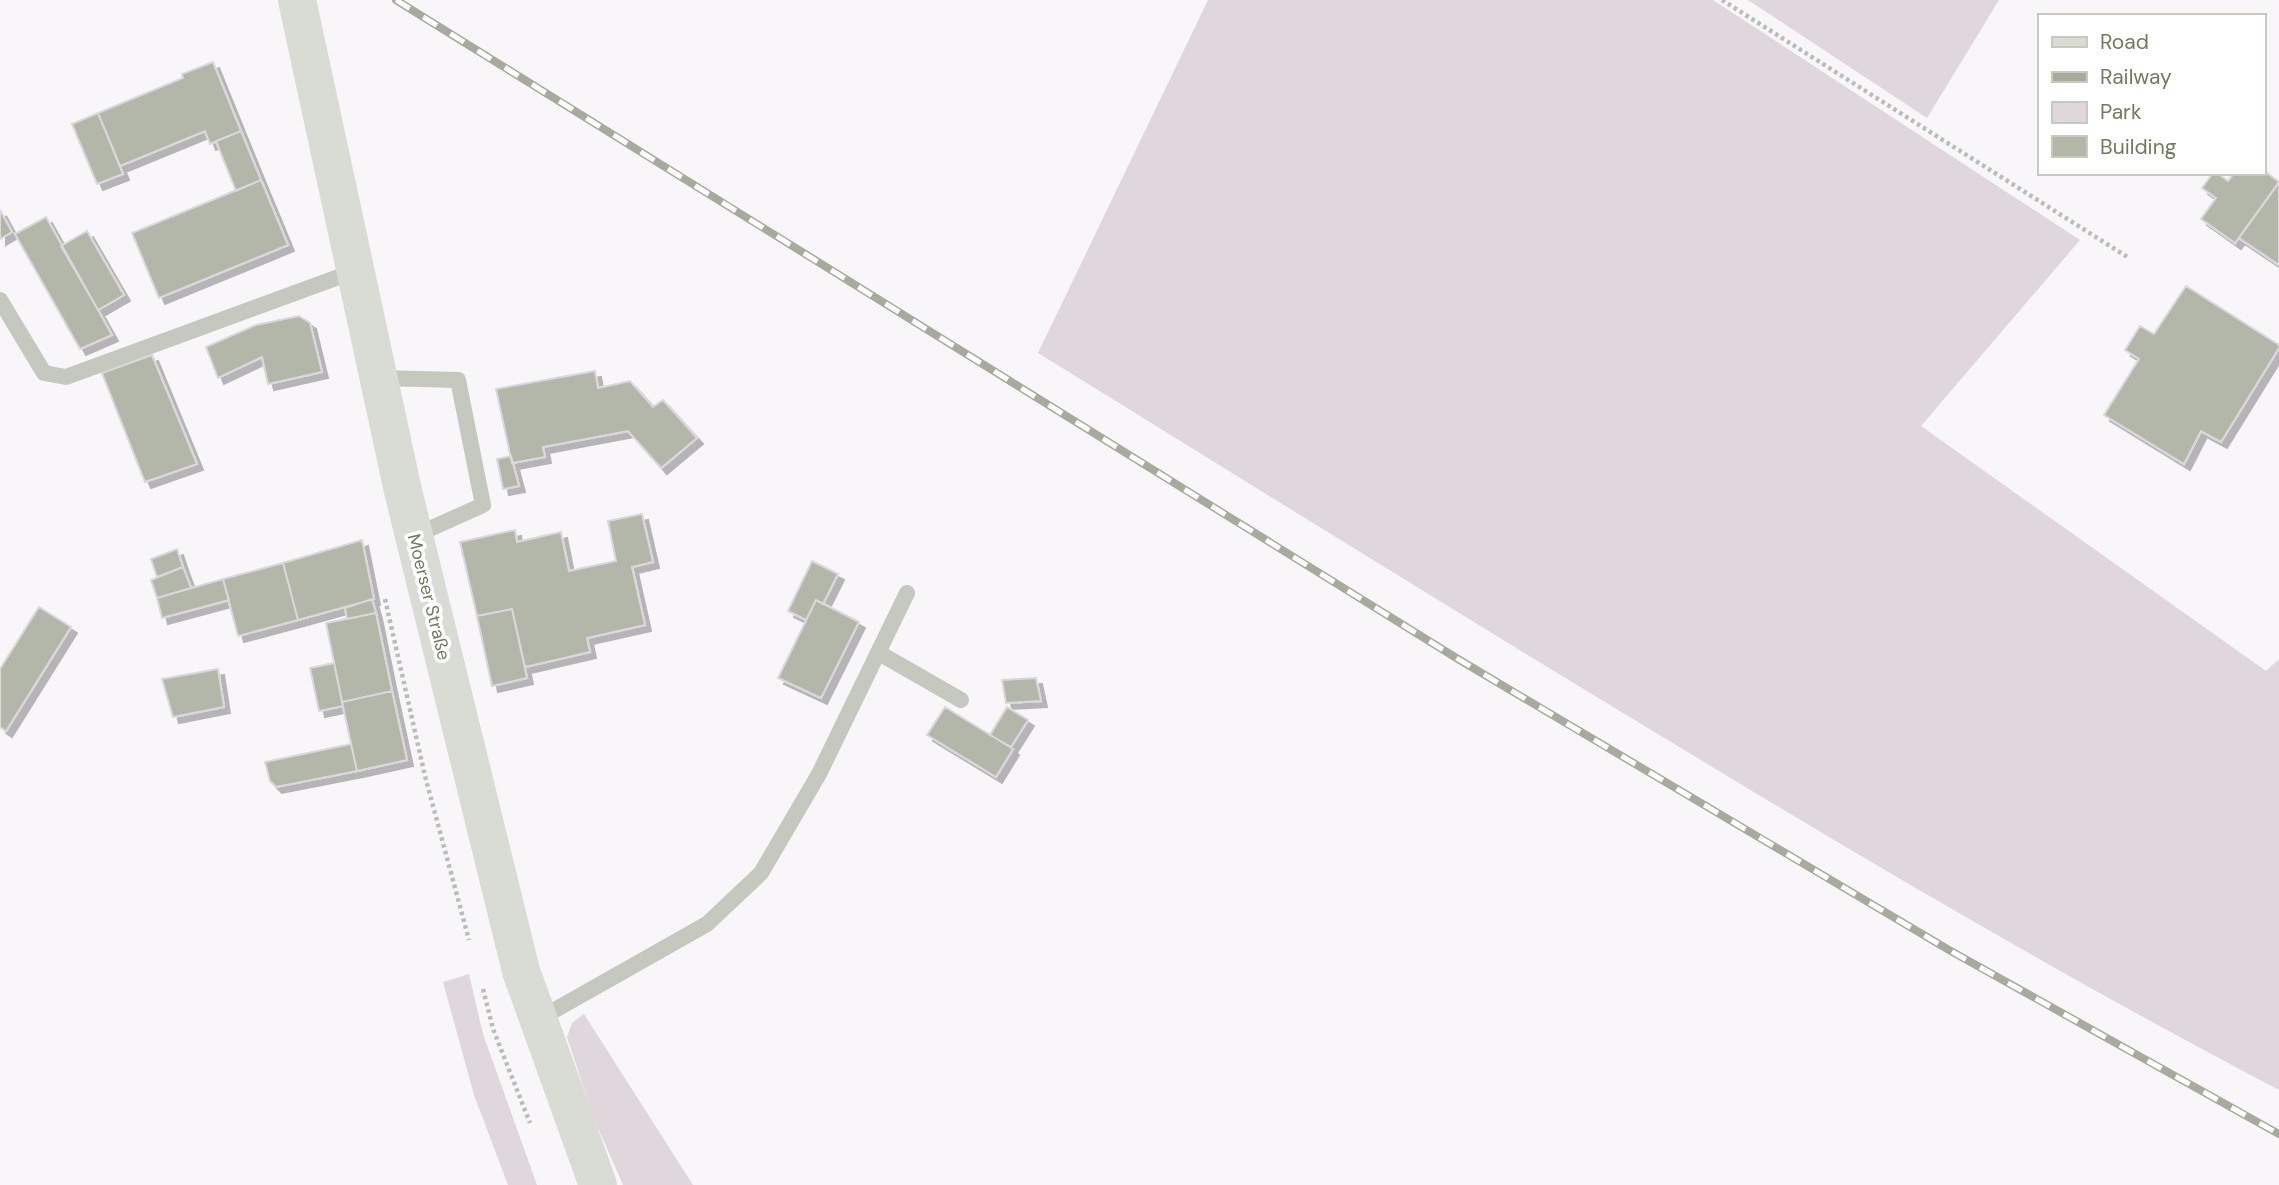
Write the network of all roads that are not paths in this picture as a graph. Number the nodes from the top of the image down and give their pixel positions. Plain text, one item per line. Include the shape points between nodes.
1 (297, 0) edge
2 (355, 271) junction
3 (0, 300) edge
4 (379, 378) junction
5 (414, 536) junction
6 (907, 593) dead end
7 (878, 653) junction
8 (961, 700) dead end
9 (539, 1019) junction
10 (598, 1185) edge

1 - 2 main road, Moerser Straße
2 - 3 lane via 66,377 44,373
2 - 4 main road, Moerser Straße
4 - 5 main road, Moerser Straße
4 - 5 lane via 458,380 484,505
5 - 9 main road, Moerser Straße via 522,971
6 - 7 lane
7 - 8 lane
7 - 9 lane via 820,774 761,873 708,924
9 - 10 main road, Moerser Straße

